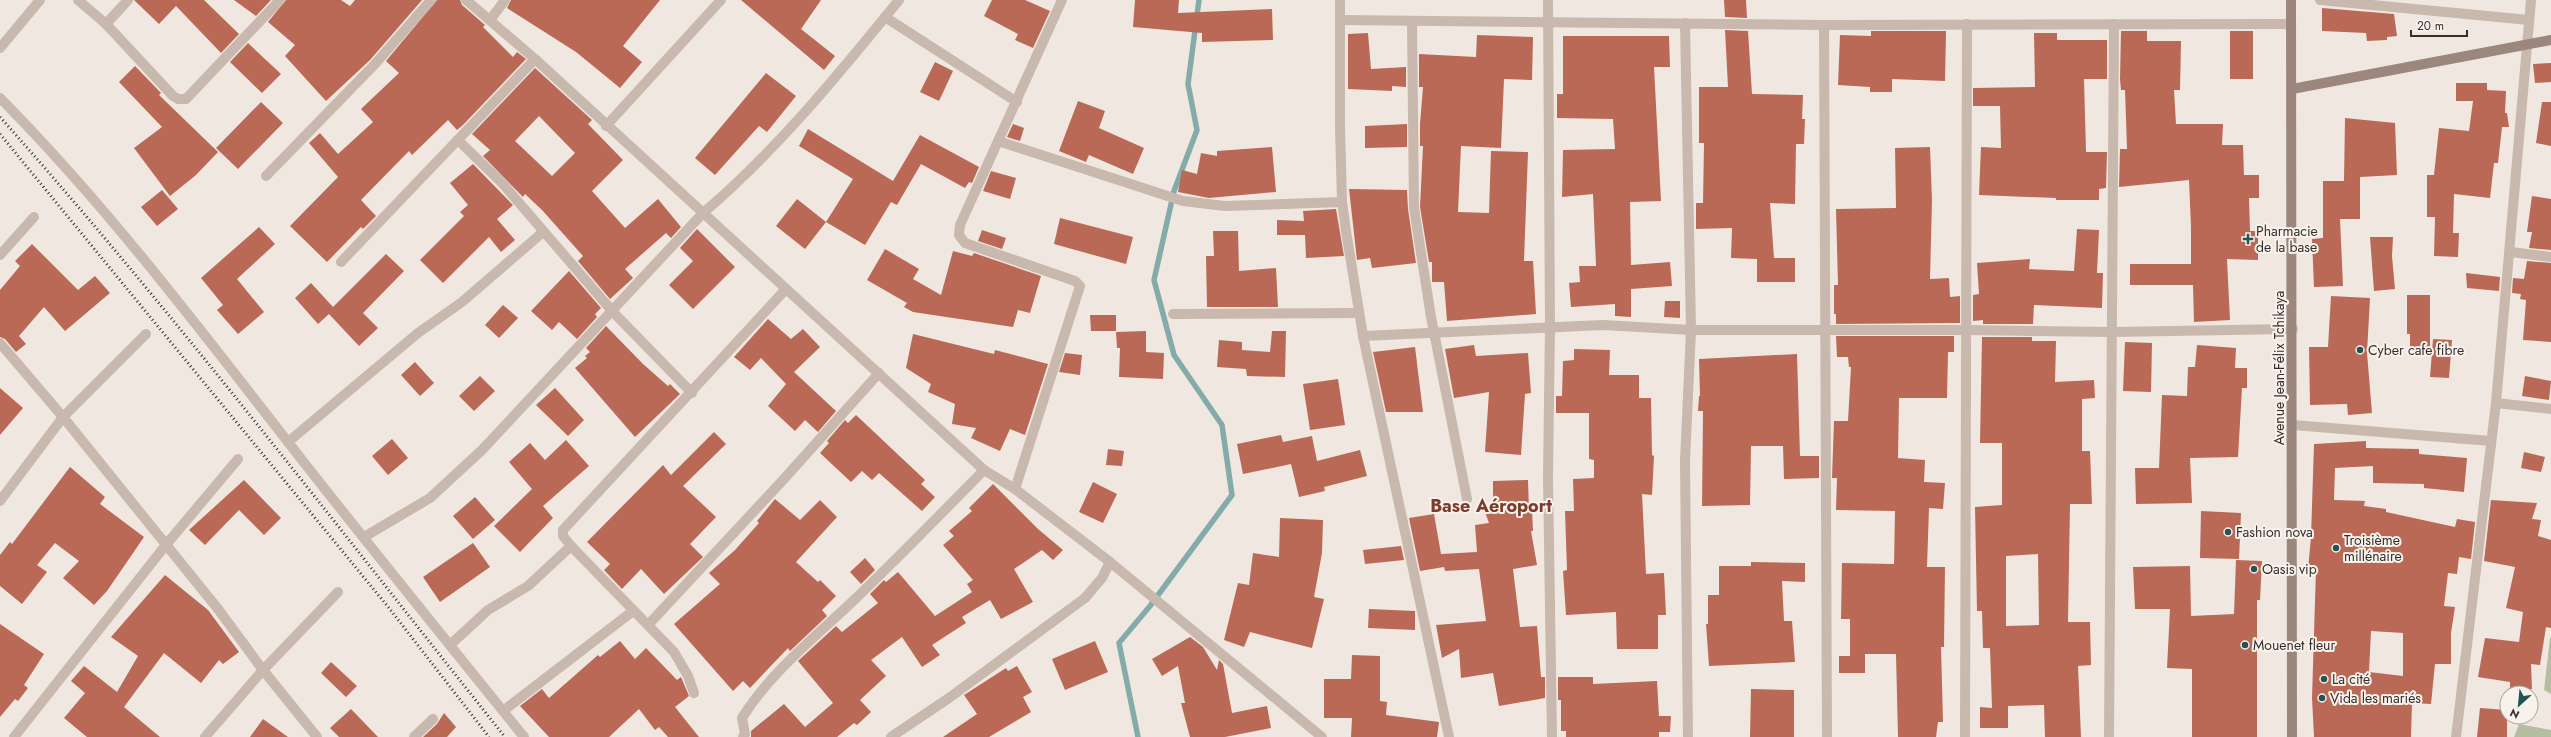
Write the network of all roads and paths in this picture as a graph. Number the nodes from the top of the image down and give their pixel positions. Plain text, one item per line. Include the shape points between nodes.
1 (40, 0) edge
2 (78, 0) edge
3 (128, 0) edge
4 (280, 0) edge
5 (431, 0) edge
6 (466, 0) edge
7 (505, 0) edge
8 (721, 0) edge
9 (899, 0) edge
10 (1062, 0) edge
11 (1340, 0) edge
12 (1548, 0) edge
13 (2291, 0) edge
14 (2320, 0) edge
15 (2531, 0) edge
16 (885, 17) junction
17 (490, 20) junction
18 (1341, 20) junction
19 (2529, 20) junction
20 (1549, 21) junction
21 (1412, 22) junction
22 (1685, 22) junction
23 (106, 24) junction
24 (1967, 24) junction
25 (2114, 24) junction
26 (2291, 24) junction
27 (1824, 25) junction
28 (2551, 40) edge
29 (2526, 44) junction
30 (0, 48) edge
31 (535, 59) junction
32 (2292, 89) junction
33 (0, 98) edge
34 (1017, 102) junction
35 (606, 126) junction
36 (458, 140) junction
37 (998, 141) junction
38 (266, 176) dead end
39 (1342, 202) junction
40 (703, 213) junction
41 (34, 217) dead end
42 (543, 232) junction
43 (2511, 252) junction
44 (0, 256) edge
45 (2551, 257) edge
46 (342, 262) dead end
47 (786, 289) junction
48 (613, 312) junction
49 (1359, 313) junction
50 (1173, 314) dead end
51 (1550, 326) junction
52 (2293, 329) junction
53 (1691, 330) junction
54 (1965, 330) junction
55 (1824, 331) junction
56 (1435, 332) junction
57 (2113, 332) junction
58 (146, 334) dead end
59 (1363, 336) junction
60 (0, 343) edge
61 (879, 373) junction
62 (692, 393) junction
63 (2496, 403) junction
64 (2551, 409) edge
65 (63, 417) junction
66 (2293, 425) junction
67 (2491, 441) junction
68 (288, 442) junction
69 (238, 459) dead end
70 (984, 470) junction
71 (1015, 489) junction
72 (1467, 499) dead end
73 (0, 501) edge
74 (364, 537) junction
75 (165, 546) junction
76 (571, 546) junction
77 (1110, 562) junction
78 (338, 592) dead end
79 (633, 611) junction
80 (648, 625) junction
81 (450, 645) junction
82 (262, 670) junction
83 (694, 693) dead end
84 (503, 711) junction
85 (432, 719) dead end
86 (14, 737) edge
87 (205, 737) edge
88 (317, 737) edge
89 (414, 737) edge
90 (524, 737) edge
91 (743, 737) edge
92 (891, 737) edge
93 (1322, 737) edge
94 (1449, 737) edge
95 (1552, 737) edge
96 (1688, 737) edge
97 (1827, 737) edge
98 (1965, 737) edge
99 (2109, 737) edge
100 (2292, 737) edge
101 (2456, 737) edge

1 - 30 street
2 - 23 street
3 - 23 street
4 - 23 street via 235,50 186,99 182,100 173,96
5 - 38 street via 375,64
6 - 17 street
7 - 17 street
8 - 35 street
9 - 16 street
10 - 34 street
11 - 18 street
12 - 20 street
13 - 26 street, Avenue Jean-Félix Tchikaya
14 - 19 street
15 - 19 street
16 - 34 street
16 - 40 street via 794,126 744,178
17 - 31 street
18 - 21 street
18 - 39 street
19 - 29 street
20 - 21 street
20 - 22 street
20 - 51 street
21 - 56 street via 1414,208
22 - 27 street
22 - 53 street
24 - 25 street
24 - 27 street
24 - 54 street
25 - 26 street
25 - 57 street
26 - 32 street, Avenue Jean-Félix Tchikaya
27 - 55 street
28 - 29 street
29 - 32 street
29 - 43 street
31 - 35 street
31 - 36 street
32 - 52 street, Avenue Jean-Félix Tchikaya
33 - 68 street via 86,190 221,354
34 - 37 street
35 - 40 street
36 - 42 street via 503,184
36 - 46 street
37 - 39 street via 1184,201 1225,206
37 - 71 street via 960,225 959,235 964,243 1075,281 1080,286
39 - 49 street
40 - 47 street
40 - 48 street
41 - 44 street
42 - 48 street
42 - 68 street via 462,302 418,333
43 - 45 street
43 - 63 street
47 - 61 street
47 - 62 street
48 - 62 street
48 - 74 street via 482,450 448,482 410,511
49 - 50 street
49 - 59 street
51 - 53 street via 1603,325
51 - 56 street
51 - 95 street via 1548,462
52 - 57 street
52 - 66 street, Avenue Jean-Félix Tchikaya
53 - 55 street
53 - 96 street via 1685,461
54 - 55 street
54 - 57 street
54 - 98 street
55 - 97 street
56 - 59 street
56 - 72 street
57 - 99 street via 2108,576
58 - 65 street
59 - 94 street
60 - 65 street
61 - 70 street
61 - 80 street
62 - 76 street via 564,527 563,536
63 - 64 street
63 - 67 street
65 - 73 street
65 - 75 street
66 - 67 street
66 - 100 street, Avenue Jean-Félix Tchikaya
67 - 101 street
68 - 74 street
69 - 75 street
70 - 71 street
70 - 91 street via 757,696 742,718
71 - 77 street
74 - 81 street
75 - 82 street via 222,614
75 - 86 street
76 - 79 street
76 - 81 street via 528,586 488,610
77 - 92 street via 1102,578 1085,598 949,698
77 - 93 street
78 - 82 street
79 - 80 street
79 - 84 street
80 - 83 street via 683,664
81 - 84 street
82 - 87 street
82 - 88 street
84 - 90 street
85 - 89 street

